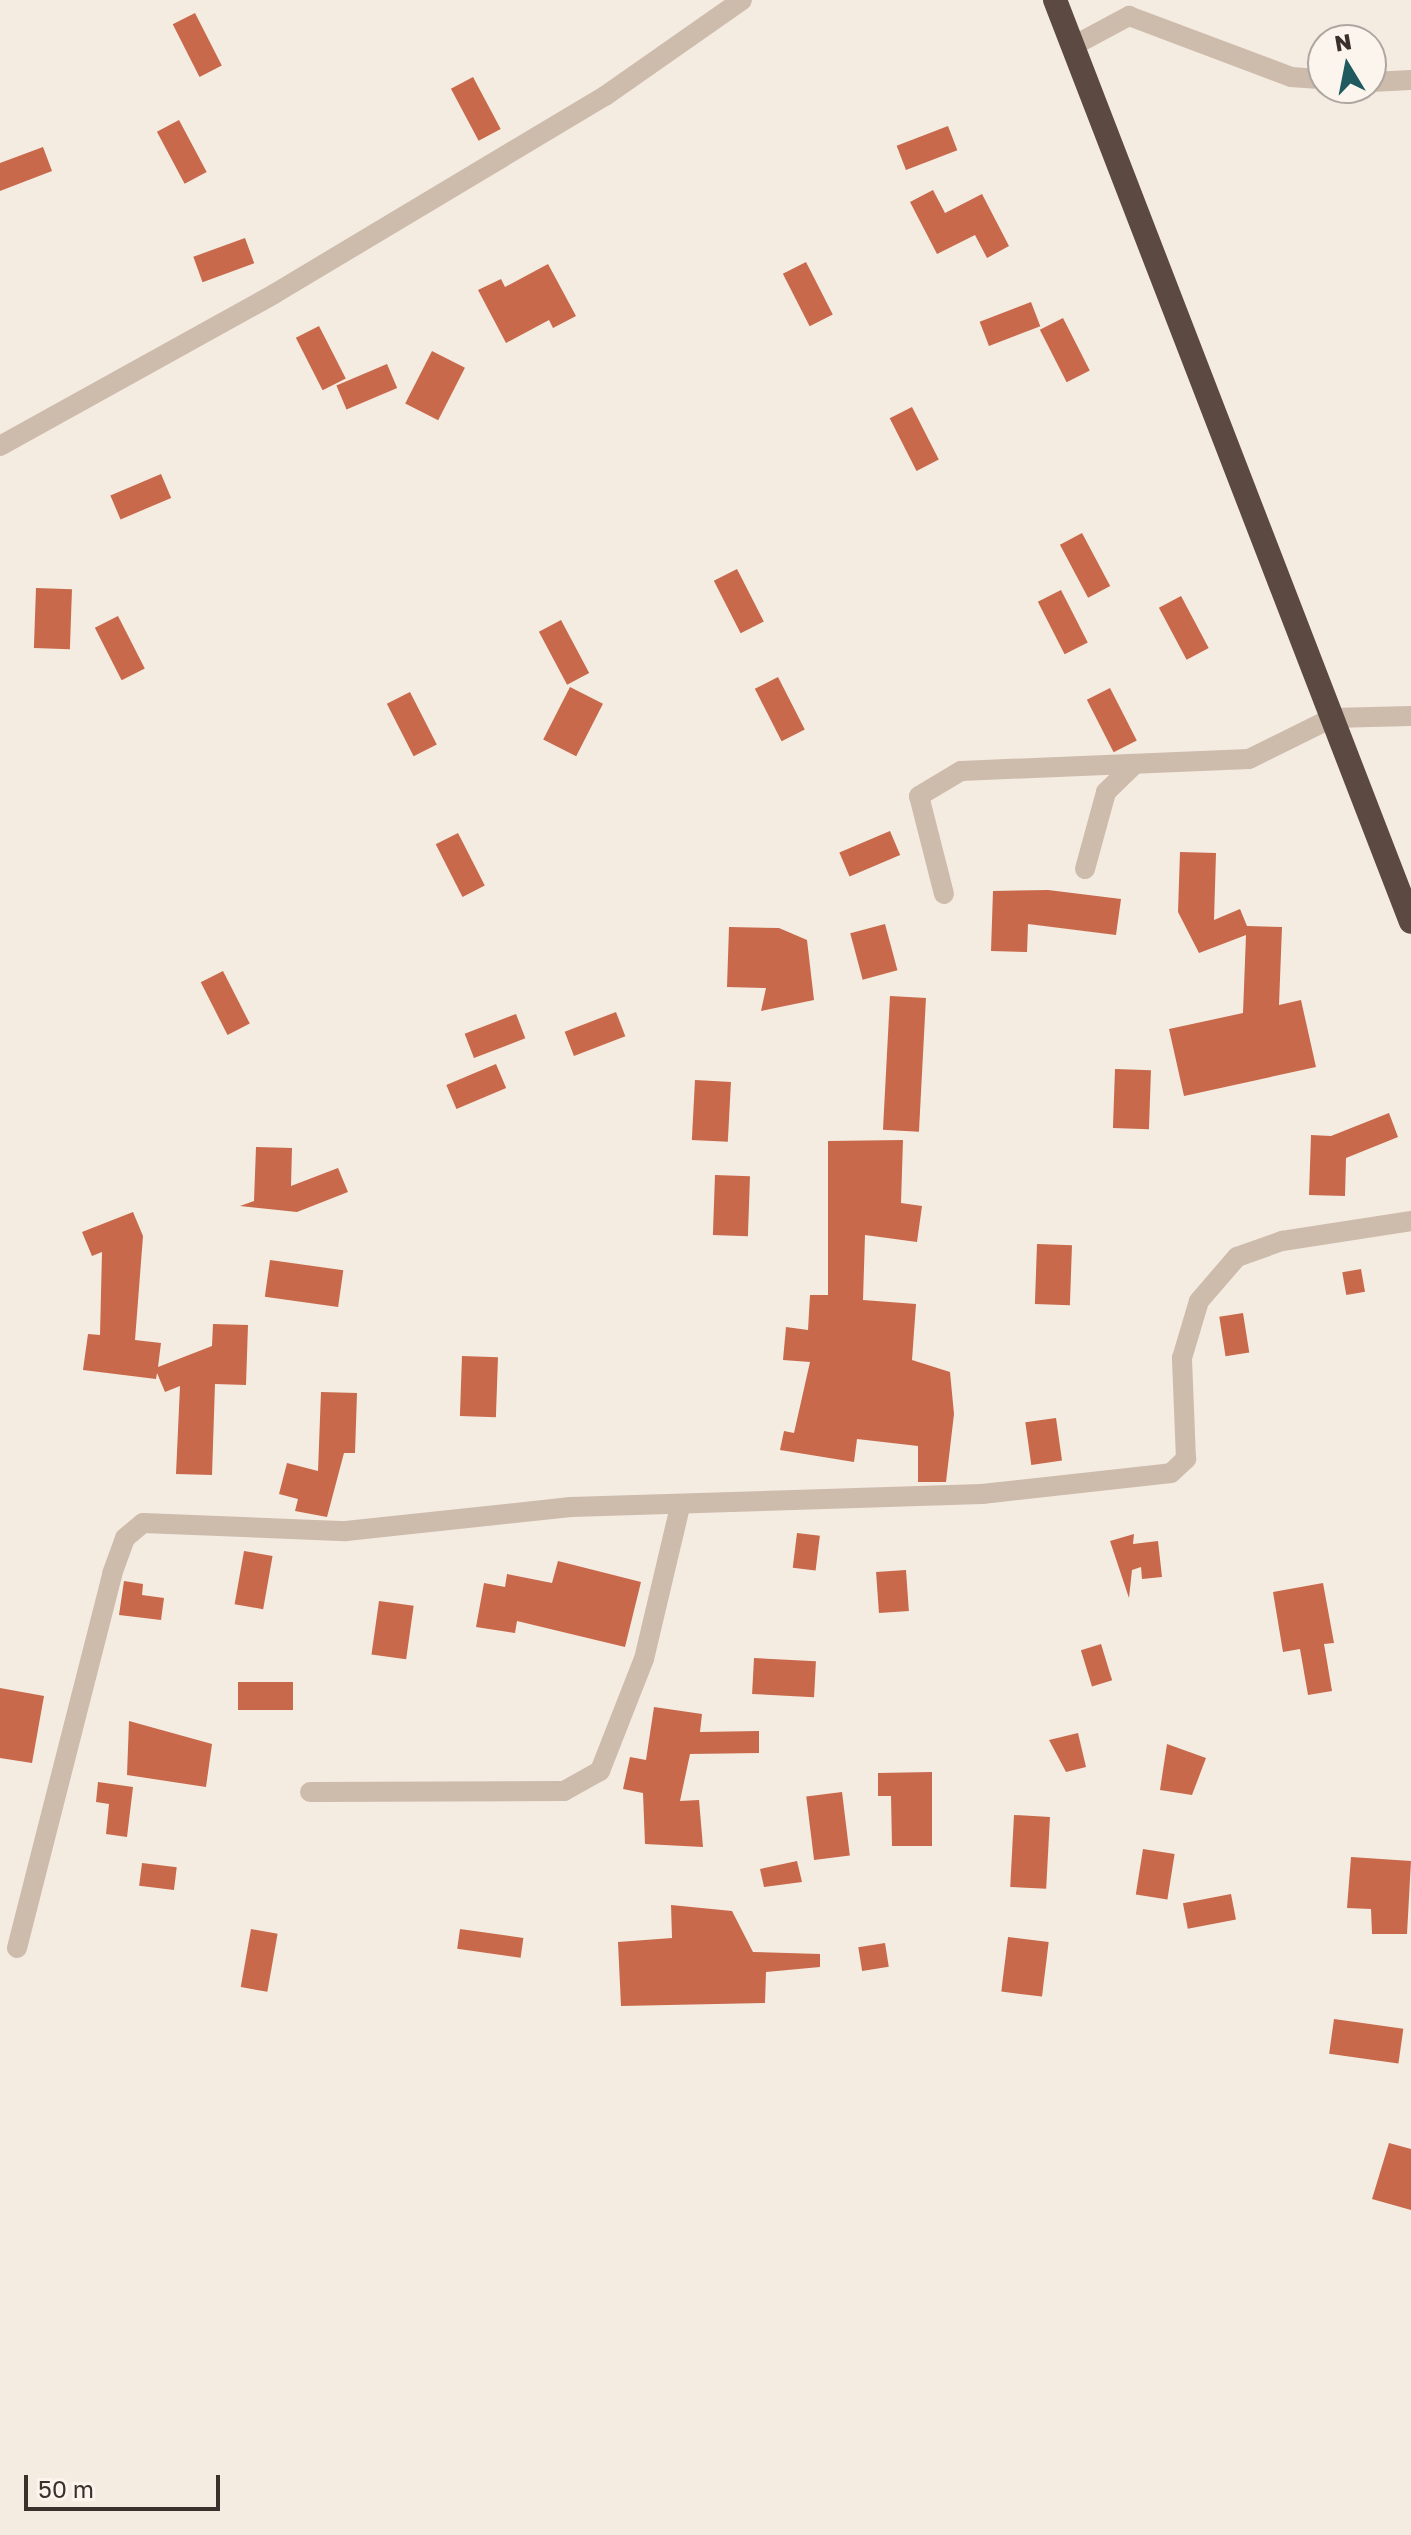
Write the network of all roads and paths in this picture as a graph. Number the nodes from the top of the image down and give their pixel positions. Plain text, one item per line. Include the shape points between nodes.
1 (742, 0) edge
2 (1055, 0) edge
3 (1073, 46) junction
4 (1307, 78) edge
5 (1411, 80) edge
6 (1387, 81) edge
7 (0, 446) edge
8 (1411, 716) edge
9 (1332, 718) junction
10 (1134, 765) junction
11 (1085, 869) dead end
12 (944, 894) dead end
13 (1411, 922) edge
14 (1411, 1221) edge
15 (680, 1507) junction
16 (310, 1792) dead end
17 (17, 1948) dead end

1 - 7 street via 605,96 274,294
2 - 3 highway
3 - 4 street via 1129,16 1291,77
3 - 9 highway
5 - 6 street
8 - 9 street
9 - 10 street via 1249,759
9 - 13 highway
10 - 11 street via 1106,792
10 - 12 street via 961,771 919,796
14 - 15 street via 1282,1241 1237,1257 1199,1301 1182,1358 1186,1459 1171,1473 982,1494
15 - 16 street via 644,1659 600,1771 564,1791
15 - 17 street via 571,1507 346,1531 143,1523 125,1538 112,1574

